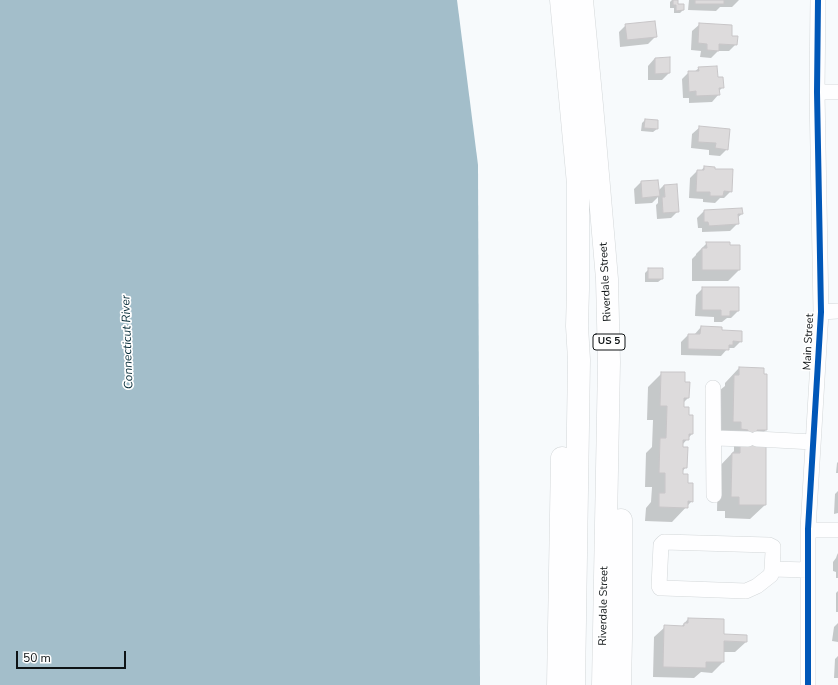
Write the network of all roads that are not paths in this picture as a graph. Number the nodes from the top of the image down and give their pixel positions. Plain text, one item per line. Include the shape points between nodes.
1 (561, 0) edge
2 (582, 0) edge
3 (818, 0) edge
4 (818, 92) junction
5 (838, 92) edge
6 (578, 184) junction
7 (607, 279) junction
8 (838, 311) edge
9 (821, 312) junction
10 (713, 388) dead end
11 (714, 438) junction
12 (813, 442) junction
13 (714, 496) dead end
14 (808, 530) junction
15 (838, 530) edge
16 (772, 568) junction
17 (808, 570) junction
18 (558, 685) edge
19 (574, 685) edge
20 (603, 685) edge
21 (620, 685) edge
22 (808, 685) edge

1 - 6 highway, US 5
2 - 7 highway, Riverdale Street / US 5
3 - 4 street, Main Street
4 - 5 street
4 - 9 street, Main Street
6 - 18 highway via 565,386
6 - 19 highway, US 5 via 579,360
7 - 20 highway, Riverdale Street / US 5 via 609,362
7 - 21 highway via 620,430
8 - 9 street
9 - 12 street, Main Street
10 - 11 street
11 - 12 street
11 - 13 street
12 - 14 street, Main Street
14 - 15 street
14 - 17 street, Main Street
16 - 16 street via 771,575 746,591 659,586 661,545 664,542 769,545 773,552
16 - 17 street
17 - 22 street, Main Street

